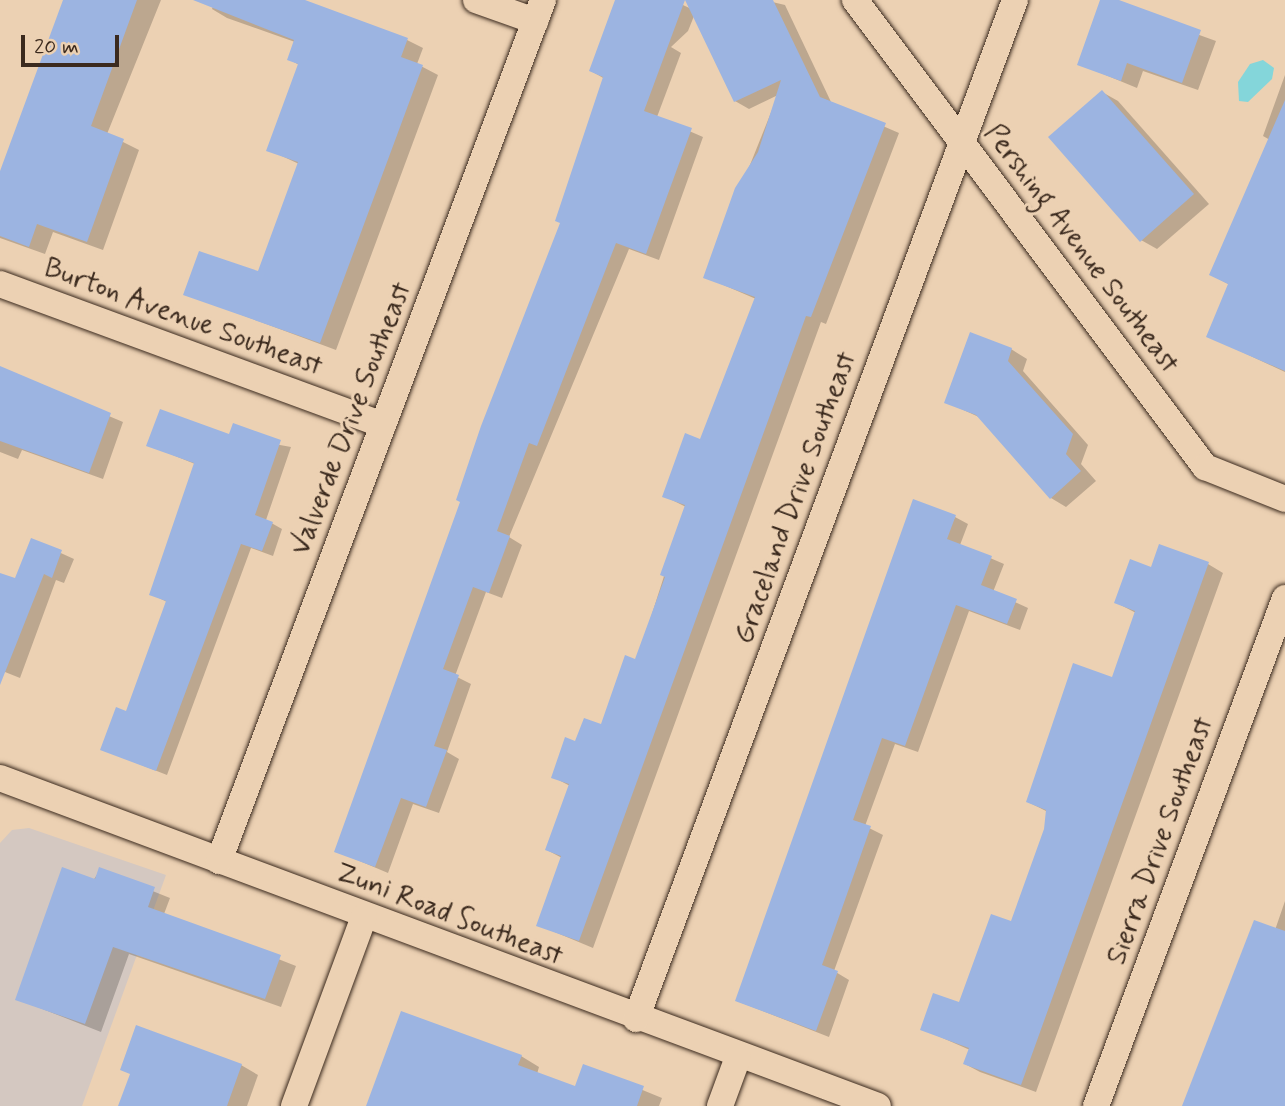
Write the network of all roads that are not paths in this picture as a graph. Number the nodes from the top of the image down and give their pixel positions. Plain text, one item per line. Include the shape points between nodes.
1 (475, 0) edge
2 (855, 0) edge
3 (1015, 0) edge
4 (539, 11) edge
5 (961, 143) junction
6 (0, 284) edge
7 (383, 425) junction
8 (1285, 499) edge
9 (1285, 598) edge
10 (0, 778) edge
11 (219, 860) junction
12 (364, 917) junction
13 (636, 1019) junction
14 (738, 1057) junction
15 (294, 1106) edge
16 (720, 1106) edge
17 (878, 1106) edge
18 (1096, 1106) edge

1 - 4 street
2 - 5 street, Pershing Avenue Southeast
3 - 5 street, Graceland Drive Southeast
4 - 7 street, Valverde Drive Southeast
5 - 8 street, Pershing Avenue Southeast via 1205,467
5 - 13 street, Graceland Drive Southeast
6 - 7 street, Burton Avenue Southeast
7 - 11 street, Valverde Drive Southeast
9 - 18 street, Sierra Drive Southeast
10 - 11 street, Zuni Road Southeast
11 - 12 street, Zuni Road Southeast
12 - 13 street, Zuni Road Southeast
12 - 15 street
13 - 14 street, Zuni Road Southeast
14 - 16 street
14 - 17 street, Zuni Road Southeast

